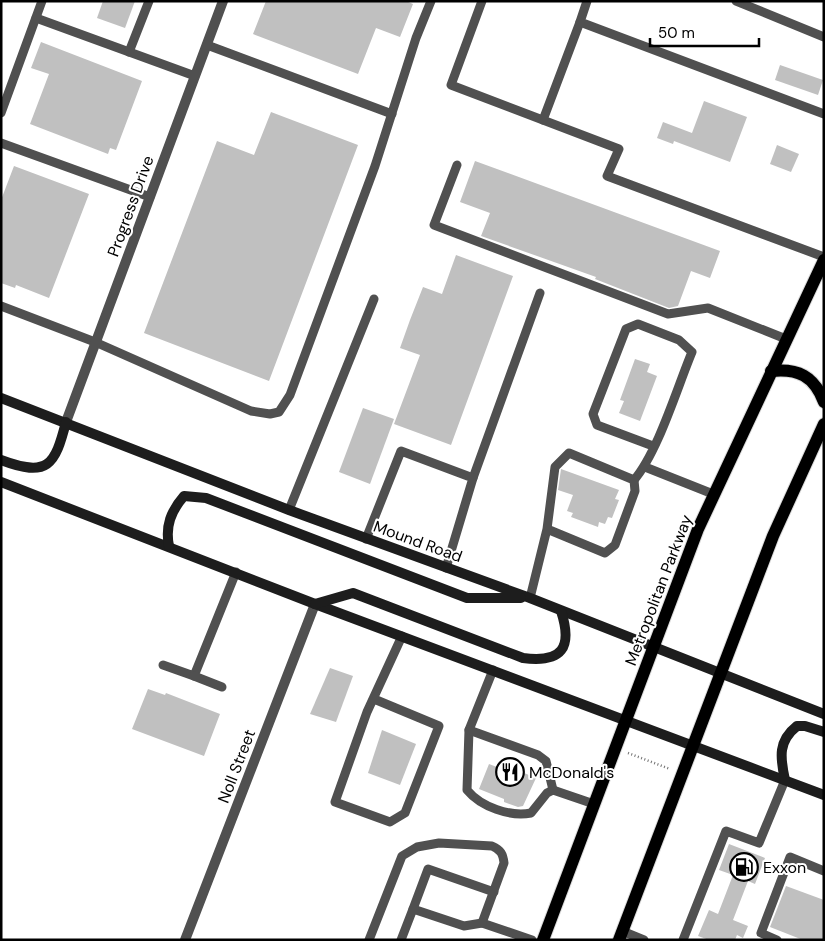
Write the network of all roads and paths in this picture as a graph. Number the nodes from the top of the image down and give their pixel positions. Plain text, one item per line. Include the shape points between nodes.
1 (42, 1) edge
2 (149, 1) edge
3 (223, 1) edge
4 (431, 1) edge
5 (482, 1) edge
6 (586, 1) edge
7 (736, 1) edge
8 (36, 18) junction
9 (580, 22) junction
10 (824, 37) edge
11 (207, 45) junction
12 (129, 52) junction
13 (195, 76) junction
14 (1, 113) edge
15 (392, 114) junction
16 (824, 114) edge
17 (543, 120) junction
18 (1, 143) edge
19 (457, 165) dead end
20 (150, 197) junction
21 (823, 263) edge
22 (540, 293) dead end
23 (374, 299) dead end
24 (1, 306) edge
25 (786, 339) junction
26 (96, 342) junction
27 (771, 371) junction
28 (1, 398) edge
29 (824, 402) edge
30 (66, 422) junction
31 (824, 424) edge
32 (653, 446) junction
33 (1, 460) edge
34 (645, 467) junction
35 (473, 478) junction
36 (634, 480) junction
37 (1, 482) edge
38 (713, 494) junction
39 (289, 510) junction
40 (547, 529) junction
41 (366, 539) junction
42 (169, 546) junction
43 (446, 568) junction
44 (236, 572) junction
45 (530, 598) junction
46 (315, 604) junction
47 (561, 611) junction
48 (402, 636) junction
49 (653, 646) junction
50 (164, 665) dead end
51 (493, 670) junction
52 (720, 673) junction
53 (194, 676) junction
54 (222, 687) dead end
55 (374, 699) junction
56 (824, 714) edge
57 (625, 721) junction
58 (469, 730) junction
59 (824, 732) edge
60 (692, 746) junction
61 (628, 753) dead end
62 (670, 769) dead end
63 (784, 780) junction
64 (553, 790) junction
65 (824, 795) edge
66 (594, 804) junction
67 (824, 870) edge
68 (494, 892) junction
69 (413, 909) junction
70 (482, 923) junction
71 (620, 935) edge
72 (185, 940) edge
73 (368, 940) edge
74 (401, 940) edge
75 (532, 940) edge
76 (543, 940) edge
77 (644, 940) edge
78 (683, 940) edge
79 (777, 940) edge

1 - 8 lane
2 - 12 lane
3 - 11 street, Progress Drive
4 - 15 lane
5 - 17 lane via 451,85
6 - 9 lane
7 - 10 lane
8 - 12 lane
8 - 14 lane
9 - 16 lane
9 - 17 lane
11 - 13 street, Progress Drive
11 - 15 lane
12 - 13 lane
13 - 20 street, Progress Drive
15 - 26 lane via 290,394 279,412 251,411
17 - 21 lane via 619,149 607,176
18 - 20 lane
19 - 25 lane via 434,225 668,314 708,308
20 - 26 street, Progress Drive
21 - 25 main road, Metropolitan Parkway
22 - 35 lane
23 - 39 lane
24 - 26 lane
25 - 27 main road, Metropolitan Parkway
26 - 30 street, Progress Drive
27 - 29 main road via 792,370 808,376
27 - 38 main road, Metropolitan Parkway
28 - 30 main road, Mound Road
30 - 33 main road via 59,449 48,465 38,468 16,466
30 - 39 main road, Mound Road
31 - 52 main road via 773,536
32 - 32 lane via 692,352 680,340 638,324 626,329 593,414 597,425
32 - 34 lane
34 - 36 lane
34 - 38 lane
35 - 41 lane via 401,452
35 - 43 lane
36 - 40 lane via 635,491 615,545 605,553
36 - 40 lane via 569,453 555,466
37 - 42 main road
38 - 49 main road, Metropolitan Parkway
39 - 41 main road, Mound Road
40 - 45 lane
41 - 43 main road, Mound Road
42 - 44 main road
42 - 45 main road via 167,534 172,512 184,496 206,498 467,598
43 - 45 main road, Mound Road
44 - 46 main road
44 - 53 lane
45 - 47 main road, Mound Road
46 - 47 main road via 353,593 523,658 542,660 556,657 566,642
46 - 48 main road
46 - 72 street, Noll Street
47 - 49 main road, Mound Road
48 - 51 main road
48 - 55 lane
49 - 52 main road, Mound Road
49 - 57 main road, Metropolitan Parkway
50 - 53 lane
51 - 57 main road
51 - 58 lane
52 - 56 main road, Mound Road
52 - 60 main road
53 - 54 lane
55 - 55 lane via 439,726 405,813 390,822 335,802
57 - 60 main road
57 - 66 main road, Metropolitan Parkway
58 - 64 lane via 546,761
58 - 64 lane via 467,790 476,801 518,816 532,813
59 - 63 main road via 796,726 788,733 780,756
60 - 63 main road
60 - 71 main road
61 - 62 path
63 - 65 main road
63 - 78 lane via 759,843 726,830
64 - 66 lane
66 - 76 main road, Metropolitan Parkway
67 - 79 lane via 790,857 761,933
68 - 69 lane via 428,869
68 - 70 lane
68 - 73 lane via 504,863 499,849 439,843 417,847 402,856
69 - 70 lane via 464,926
69 - 74 lane
70 - 75 lane
71 - 77 lane

